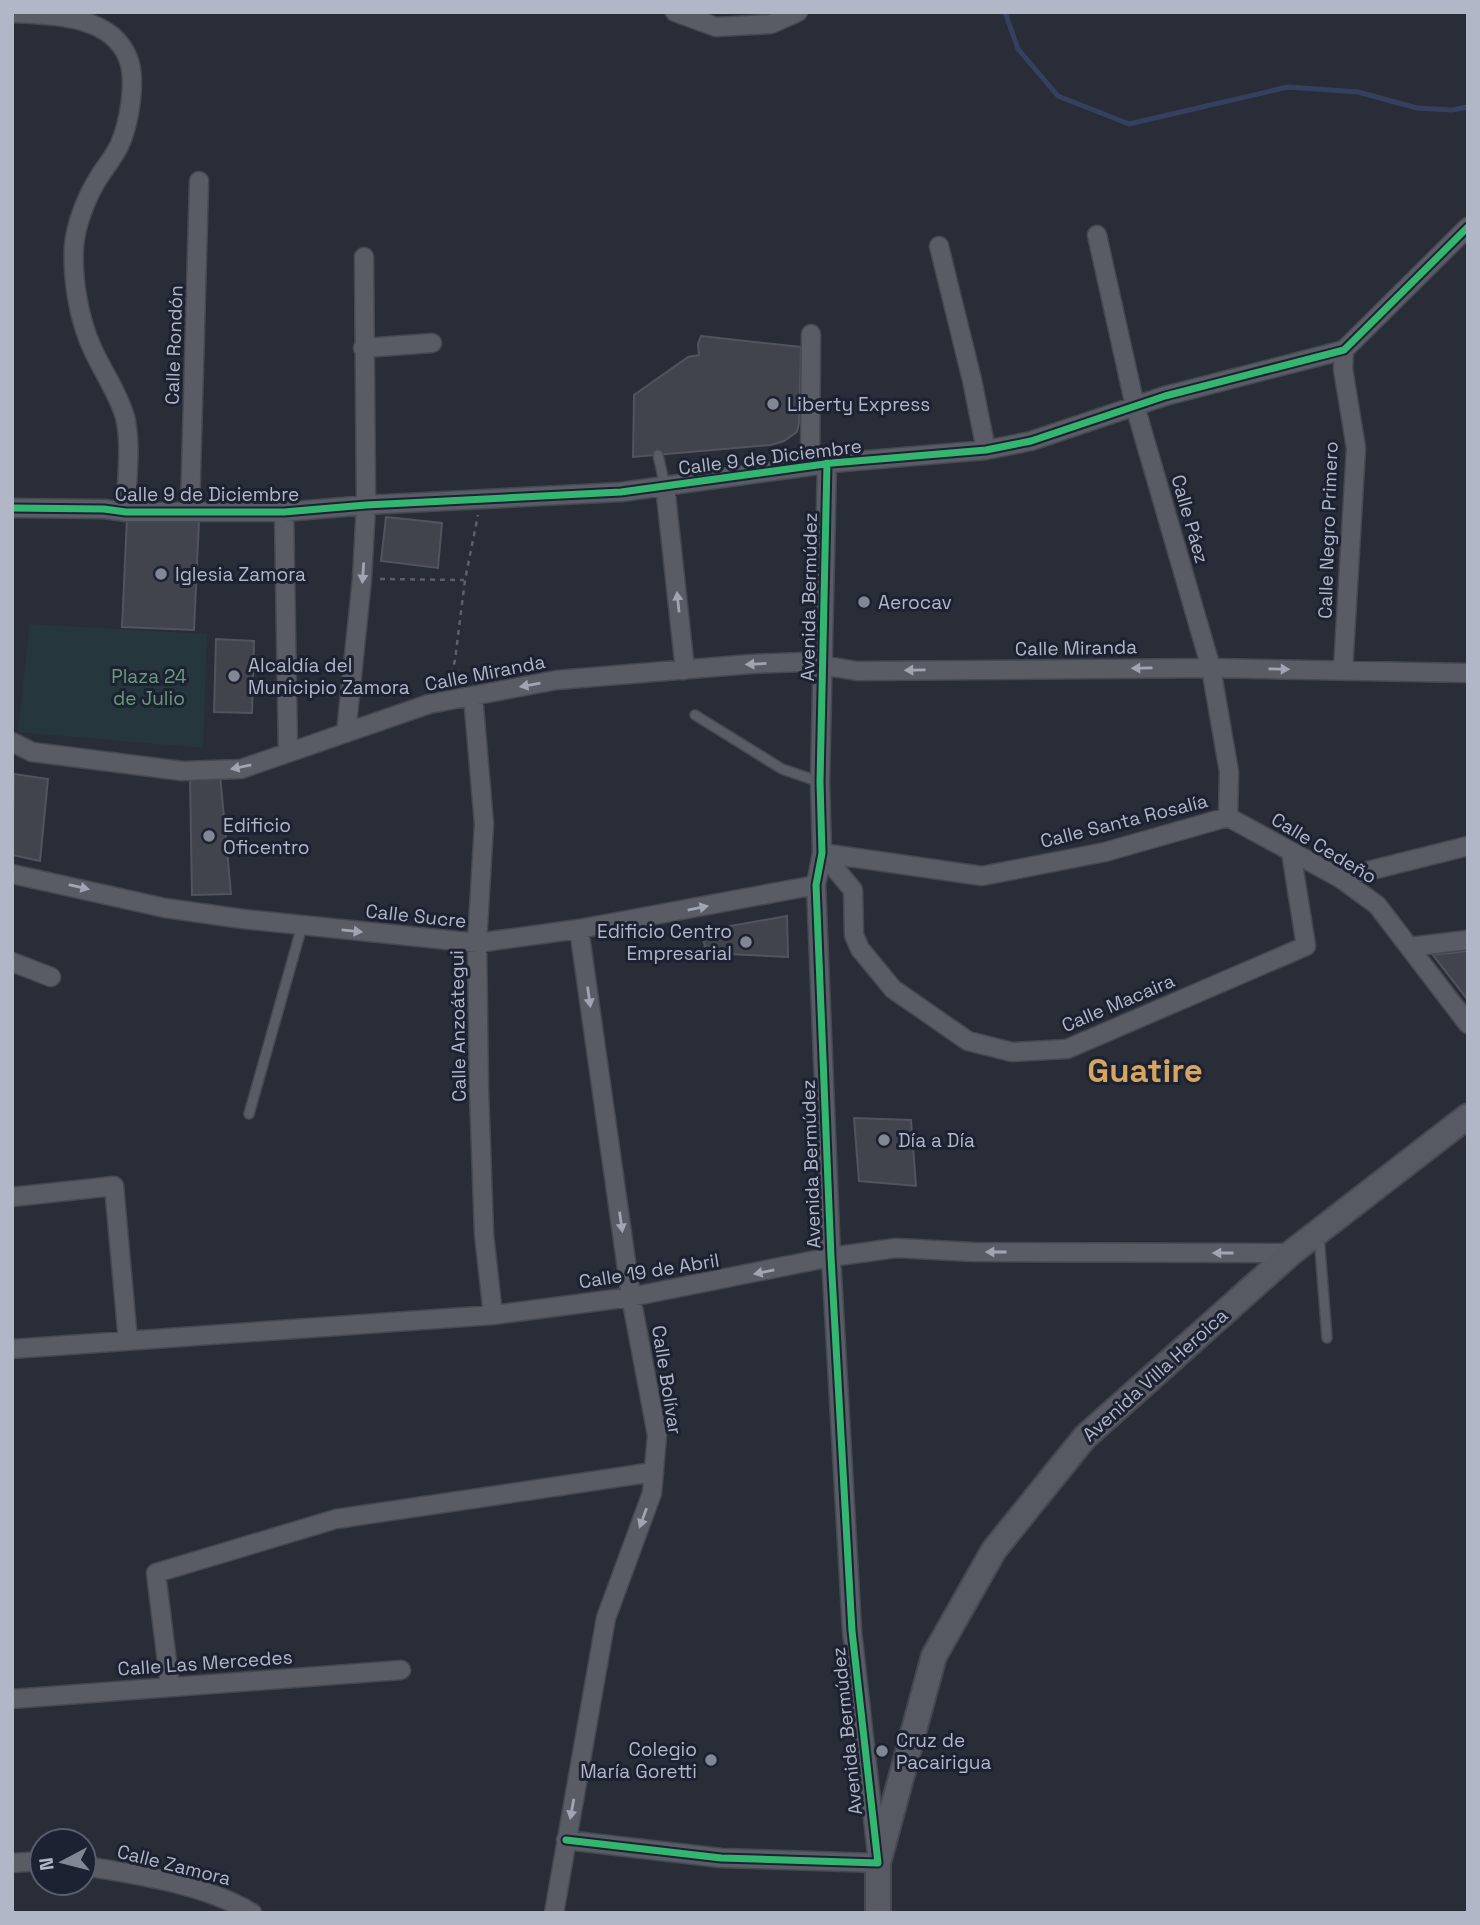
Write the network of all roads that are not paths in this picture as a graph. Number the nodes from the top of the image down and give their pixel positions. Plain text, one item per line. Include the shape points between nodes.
1 (675, 12) edge
2 (798, 12) edge
3 (12, 13) edge
4 (199, 181) dead end
5 (1468, 227) edge
6 (1097, 235) dead end
7 (939, 246) dead end
8 (364, 257) dead end
9 (811, 334) dead end
10 (432, 343) dead end
11 (363, 348) junction
12 (1344, 350) junction
13 (1135, 406) junction
14 (986, 450) junction
15 (658, 455) dead end
16 (819, 465) junction
17 (665, 486) junction
18 (366, 505) junction
19 (12, 509) edge
20 (190, 510) junction
21 (125, 512) junction
22 (284, 512) junction
23 (824, 665) junction
24 (1211, 668) junction
25 (685, 670) junction
26 (1343, 670) junction
27 (1468, 673) edge
28 (473, 696) junction
29 (695, 715) dead end
30 (346, 733) junction
31 (12, 743) edge
32 (288, 753) junction
33 (820, 782) junction
34 (1228, 817) junction
35 (1468, 846) edge
36 (1291, 852) junction
37 (822, 853) junction
38 (12, 874) edge
39 (1340, 878) junction
40 (816, 884) junction
41 (302, 926) junction
42 (579, 929) junction
43 (1468, 940) edge
44 (477, 943) junction
45 (1409, 947) junction
46 (12, 962) edge
47 (51, 977) dead end
48 (1468, 1024) edge
49 (249, 1114) dead end
50 (1468, 1116) edge
51 (12, 1198) edge
52 (1319, 1231) junction
53 (1292, 1253) junction
54 (831, 1257) junction
55 (632, 1297) junction
56 (493, 1315) junction
57 (1327, 1338) dead end
58 (128, 1341) junction
59 (12, 1349) edge
60 (654, 1472) junction
61 (401, 1670) dead end
62 (170, 1686) junction
63 (12, 1699) edge
64 (564, 1848) junction
65 (878, 1863) junction
66 (98, 1868) edge
67 (252, 1913) edge
68 (554, 1913) edge
69 (878, 1913) edge

1 - 2 street via 716,27 771,24
3 - 21 street via 59,15 91,25 117,37 129,59 134,87 119,145 87,201 75,245 76,292 91,347 124,416 128,435
4 - 20 street, Calle Rondón
5 - 12 street
6 - 13 street, Calle Páez
7 - 14 street
8 - 11 street
9 - 16 street, Avenida Bermúdez
10 - 11 street
11 - 18 street
12 - 13 street, Calle 9 de Diciembre
12 - 26 street, Calle Negro Primero via 1356,448
13 - 14 street, Calle 9 de Diciembre via 1031,441
13 - 24 street, Calle Páez
14 - 16 street, Calle 9 de Diciembre
15 - 17 lane
16 - 17 street, Calle 9 de Diciembre
16 - 23 street, Avenida Bermúdez
17 - 18 street, Calle 9 de Diciembre
25 -> 17 street
18 - 22 street, Calle 9 de Diciembre
18 -> 30 street
19 - 21 street, Calle 9 de Diciembre
20 - 21 street, Calle 9 de Diciembre
20 - 22 street, Calle 9 de Diciembre
22 - 32 street
24 -> 23 street, Calle Miranda via 857,671
23 -> 25 street, Calle Miranda via 804,662
23 - 33 street, Avenida Bermúdez
24 -> 26 street, Calle Miranda
24 - 34 street, Calle Páez via 1229,772
25 -> 28 street, Calle Miranda via 557,680
26 - 27 street, Calle Miranda
28 - 30 street, Calle Miranda via 429,704
28 - 44 street, Calle Anzoátegui via 484,824
29 - 33 lane via 782,769
30 - 32 street, Calle Miranda
32 -> 31 street, Calle Miranda via 241,769 182,771 32,752
33 - 37 street, Avenida Bermúdez
34 - 36 street, Calle Cedeño
34 - 37 street, Calle Santa Rosalía via 1105,852 982,876
35 - 39 street
36 - 37 street, Calle Macaira via 1306,946 1067,1049 1013,1052 968,1041 893,989 860,949 854,935 853,891
36 - 39 street, Calle Cedeño
37 - 40 street, Avenida Bermúdez
38 -> 41 street, Calle Sucre via 164,908
39 - 45 street, Calle Cedeño via 1377,905
42 -> 40 street, Calle Sucre
40 - 54 street, Avenida Bermúdez
41 -> 44 street, Calle Sucre
41 - 49 lane
42 - 44 street, Calle Sucre
42 -> 55 street, Calle Bolívar
43 - 45 street
44 - 56 street, Calle Anzoátegui via 484,1234
45 - 48 street, Calle Cedeño
46 - 47 street
50 - 52 main road, Avenida Villa Heroica
51 - 58 street via 114,1186
52 - 53 main road, Avenida Villa Heroica
52 - 57 lane
53 -> 54 street, Calle 19 de Abril via 896,1248
53 - 65 main road, Avenida Villa Heroica via 1085,1437 994,1550 934,1656
54 -> 55 street, Calle 19 de Abril
54 - 65 street, Avenida Bermúdez via 852,1631
55 - 56 street, Calle 19 de Abril
55 - 60 street, Calle Bolívar via 657,1435
56 - 58 street, Calle 19 de Abril
58 - 59 street, Calle 19 de Abril
60 - 62 street via 337,1519 156,1573
60 -> 64 street, Calle Bolívar via 652,1493 606,1618
61 - 62 street, Calle Las Mercedes
62 - 63 street, Calle Las Mercedes
64 - 65 street
64 - 68 street, Calle Bolívar
65 - 69 main road, Avenida Villa Heroica
66 - 67 street, Calle Zamora via 232,1900

